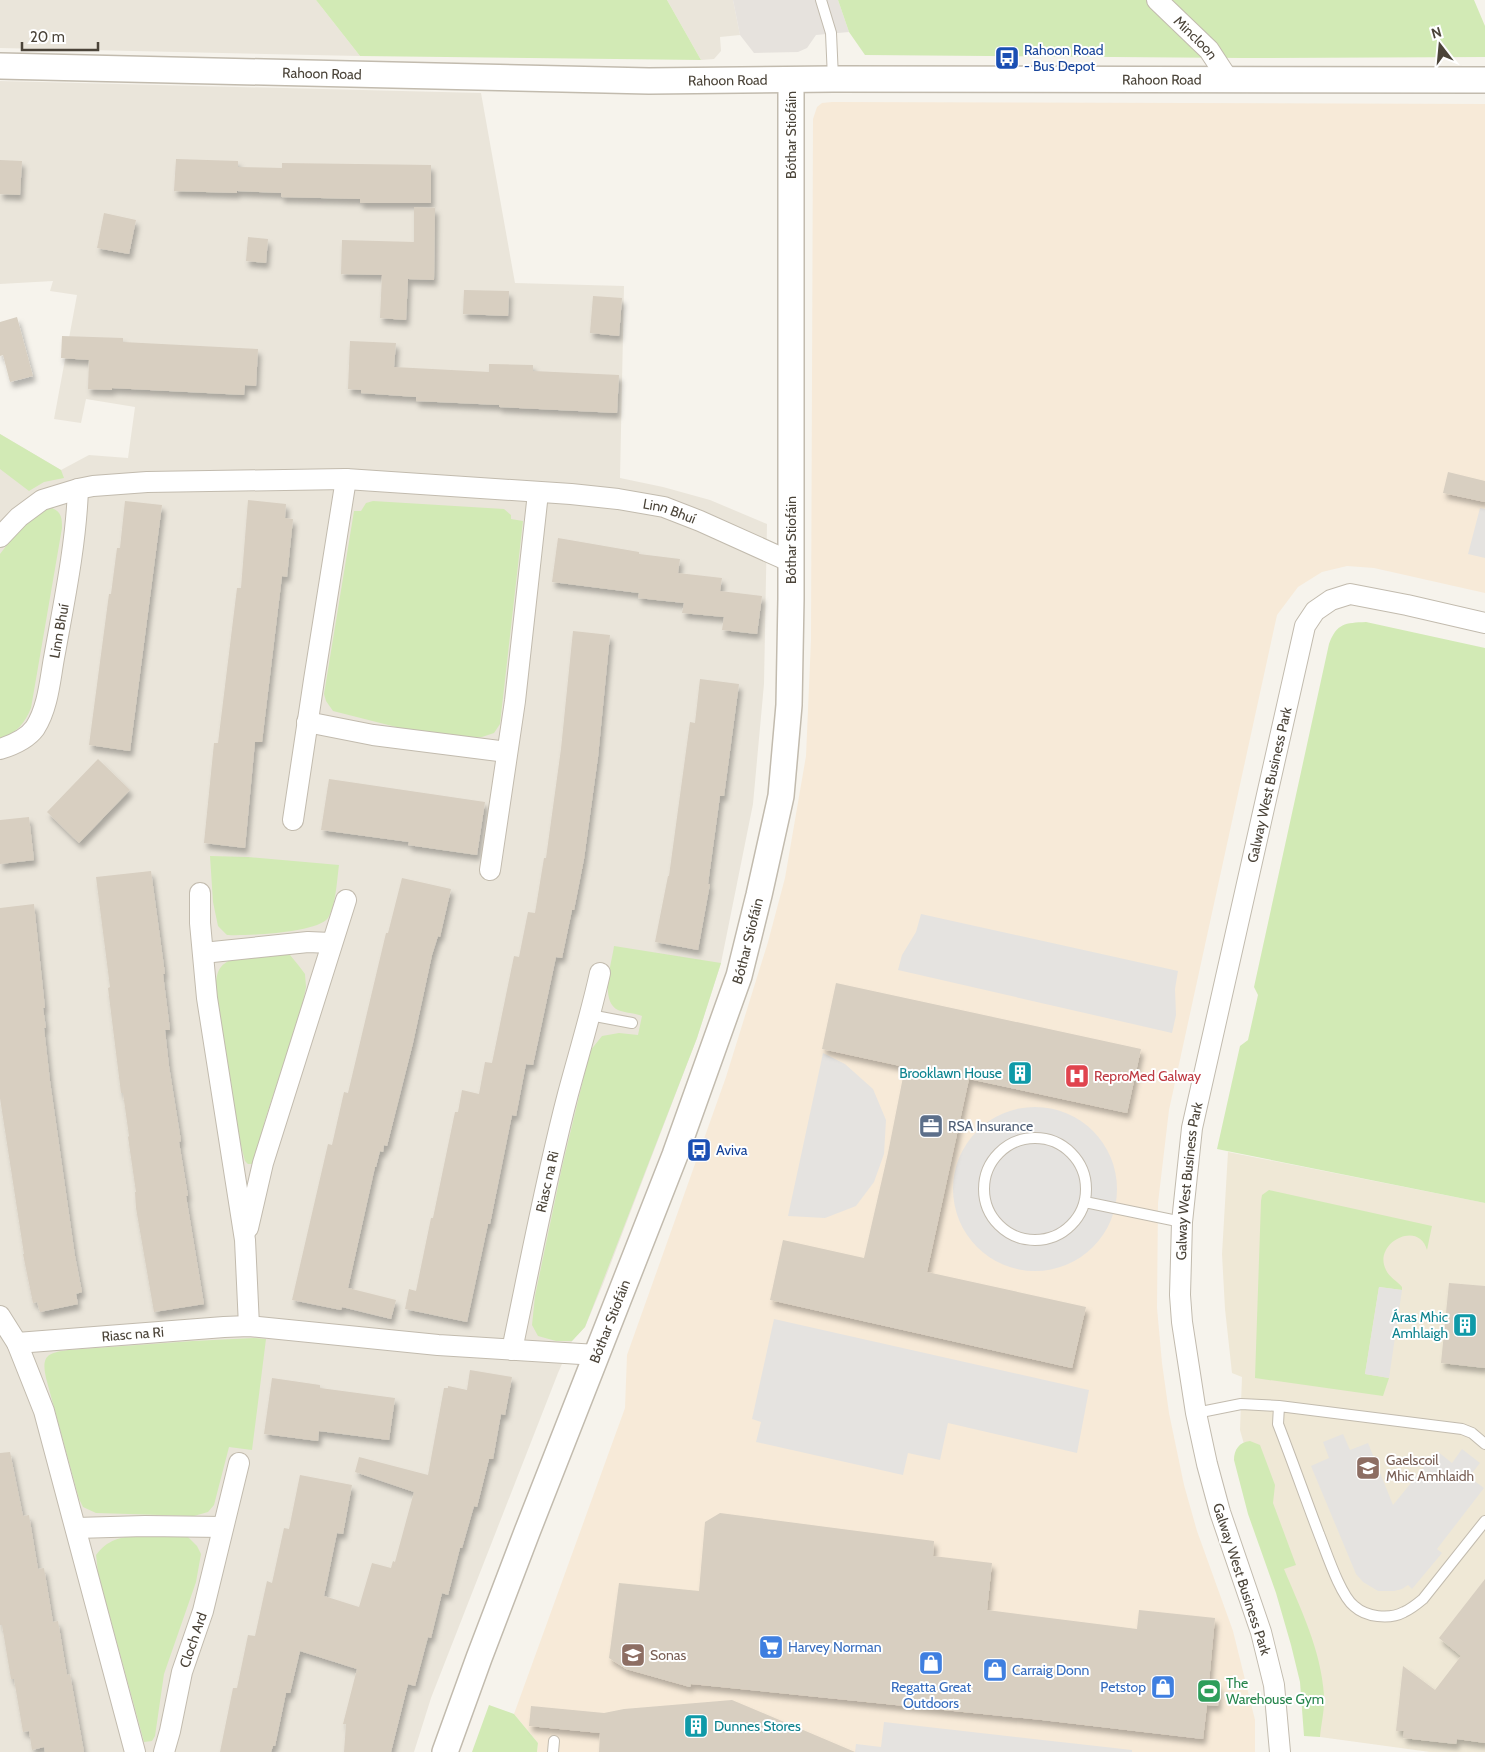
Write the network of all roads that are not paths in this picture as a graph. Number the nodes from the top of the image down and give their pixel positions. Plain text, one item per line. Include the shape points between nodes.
1 (821, 0) edge
2 (1157, 0) edge
3 (0, 66) edge
4 (833, 79) junction
5 (1228, 79) junction
6 (791, 80) junction
7 (1485, 80) edge
8 (346, 479) junction
9 (78, 489) junction
10 (538, 493) junction
11 (0, 537) edge
12 (791, 562) junction
13 (1485, 623) edge
14 (307, 722) junction
15 (0, 749) edge
16 (507, 752) junction
17 (293, 820) dead end
18 (490, 870) dead end
19 (200, 893) dead end
20 (346, 900) dead end
21 (331, 943) junction
22 (203, 953) junction
23 (600, 973) dead end
24 (590, 1016) junction
25 (632, 1023) dead end
26 (1085, 1202) junction
27 (1182, 1222) junction
28 (245, 1240) junction
29 (0, 1316) edge
30 (250, 1326) junction
31 (17, 1343) junction
32 (512, 1350) junction
33 (597, 1355) junction
34 (1279, 1406) junction
35 (1196, 1413) junction
36 (1485, 1444) edge
37 (239, 1463) dead end
38 (1485, 1521) edge
39 (223, 1527) junction
40 (76, 1528) junction
41 (554, 1741) dead end
42 (134, 1752) edge
43 (164, 1752) edge
44 (446, 1752) edge
45 (553, 1752) edge
46 (1280, 1752) edge

1 - 4 lane via 831,33
2 - 5 street, Mincloon via 1209,50
3 - 6 street, Rahoon Road via 640,81
4 - 5 street, Rahoon Road
4 - 6 street, Rahoon Road
5 - 7 street, Rahoon Road
6 - 12 street, Bóthar Stiofáin
8 - 9 street, Linn Bhuí via 147,482
8 - 10 street, Linn Bhuí
8 - 14 street
9 - 11 street, Linn Bhuí via 42,500
9 - 15 street, Linn Bhuí via 68,579 47,696 35,728 24,738
10 - 12 street, Linn Bhuí via 618,499 664,507
10 - 16 street
12 - 33 street, Bóthar Stiofáin via 786,753 781,796 759,895 739,976 676,1155
13 - 27 street, Galway West Business Park via 1350,594 1331,600 1315,612 1305,626 1192,1128
14 - 16 street
14 - 17 street
16 - 18 street
19 - 22 street
20 - 21 street
21 - 22 street via 308,942
21 - 28 street via 262,1163
22 - 28 street via 207,998
23 - 24 street, Riasc na Ri
24 - 25 lane
24 - 32 street, Riasc na Ri via 553,1156
26 - 26 lane via 1078,1217 1066,1229 1052,1237 1036,1240 1004,1230 993,1218 984,1186 997,1155 1010,1144 1026,1138 1043,1138 1060,1144 1078,1161 1086,1185
26 - 27 lane
27 - 35 street, Galway West Business Park via 1180,1295
28 - 30 street
29 - 31 street
30 - 31 street, Riasc na Ri
30 - 32 street, Riasc na Ri
31 - 40 street via 44,1411
32 - 33 street, Riasc na Ri
33 - 44 street, Bóthar Stiofáin via 482,1649
34 - 35 lane via 1241,1404
34 - 36 lane via 1462,1429
34 - 38 lane via 1278,1424 1336,1578 1352,1605 1364,1613 1393,1616 1423,1599
35 - 46 street, Galway West Business Park via 1220,1512 1261,1632 1274,1685
37 - 39 street, Cloch Ard
39 - 40 street
39 - 43 street, Cloch Ard via 203,1611 182,1672
40 - 42 street
41 - 45 lane

